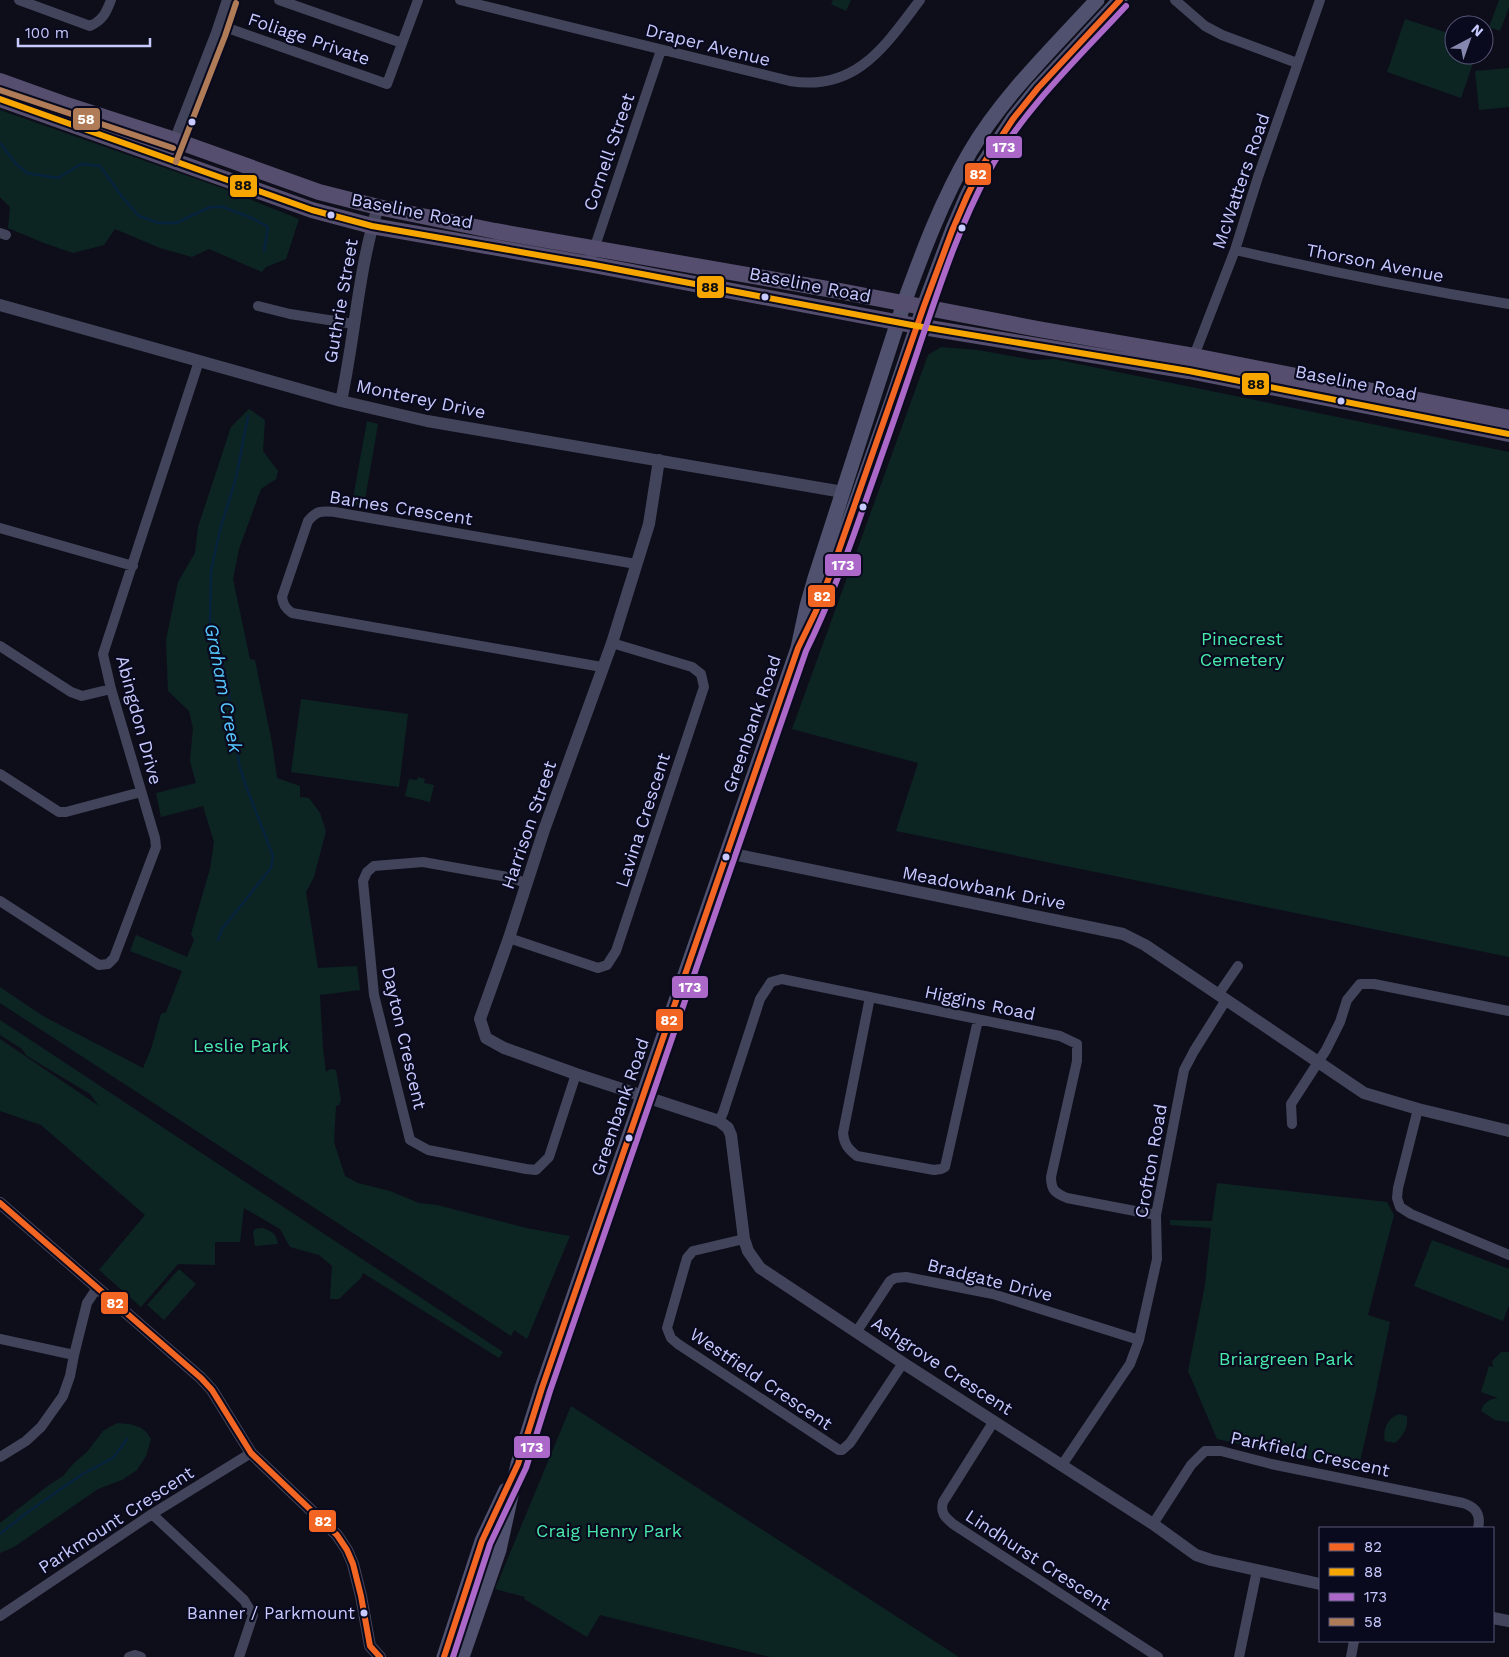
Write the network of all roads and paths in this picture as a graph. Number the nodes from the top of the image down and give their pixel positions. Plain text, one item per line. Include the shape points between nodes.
1 (19, 0) edge
2 (111, 0) edge
3 (228, 0) edge
4 (280, 0) edge
5 (418, 0) edge
6 (460, 0) edge
7 (920, 0) edge
8 (1096, 0) edge
9 (1120, 0) edge
10 (1175, 0) edge
11 (1320, 0) edge
12 (219, 25) junction
13 (402, 43) junction
14 (660, 50) junction
15 (1297, 63) junction
16 (0, 81) edge
17 (0, 99) edge
18 (176, 140) junction
19 (168, 159) junction
20 (378, 207) junction
21 (372, 226) junction
22 (594, 248) junction
23 (1235, 250) junction
24 (589, 264) junction
25 (904, 303) junction
26 (1509, 304) edge
27 (0, 305) edge
28 (258, 306) dead end
29 (924, 306) junction
30 (898, 322) junction
31 (354, 324) junction
32 (917, 326) junction
33 (199, 361) junction
34 (1192, 364) junction
35 (341, 401) junction
36 (1509, 418) edge
37 (1509, 434) edge
38 (659, 460) junction
39 (843, 492) junction
40 (0, 528) edge
41 (636, 564) junction
42 (133, 566) junction
43 (612, 643) junction
44 (0, 646) edge
45 (798, 648) junction
46 (602, 667) junction
47 (111, 689) junction
48 (0, 774) edge
49 (141, 792) junction
50 (728, 853) junction
51 (526, 884) junction
52 (0, 901) edge
53 (509, 938) junction
54 (1238, 966) dead end
55 (870, 997) junction
56 (1222, 998) junction
57 (1509, 1012) edge
58 (978, 1020) junction
59 (1318, 1062) junction
60 (576, 1074) junction
61 (644, 1096) junction
62 (1418, 1109) junction
63 (719, 1120) junction
64 (1292, 1124) dead end
65 (1509, 1131) edge
66 (0, 1203) edge
67 (1156, 1214) junction
68 (744, 1239) junction
69 (1509, 1255) edge
70 (97, 1288) junction
71 (857, 1331) junction
72 (0, 1339) edge
73 (1139, 1340) junction
74 (74, 1355) junction
75 (903, 1363) junction
76 (994, 1421) junction
77 (251, 1453) junction
78 (0, 1457) edge
79 (518, 1464) junction
80 (1062, 1464) junction
81 (152, 1514) junction
82 (1153, 1524) junction
83 (1478, 1527) edge
84 (1257, 1570) junction
85 (1319, 1584) edge
86 (0, 1616) edge
87 (1494, 1618) edge
88 (1509, 1621) edge
89 (1354, 1642) edge
90 (376, 1656) edge
91 (129, 1657) edge
92 (141, 1657) edge
93 (240, 1657) edge
94 (444, 1657) edge
95 (462, 1657) edge
96 (1158, 1657) edge
97 (1239, 1657) edge
98 (1351, 1657) edge

1 - 2 street via 90,26 100,22
3 - 12 street
4 - 13 street
5 - 13 street
6 - 14 street, Draper Avenue
7 - 14 street, Draper Avenue via 865,65 847,75 814,84
8 - 25 main road, Greenbank Road via 1023,81 970,152 936,218
9 - 29 main road, Greenbank Road via 1038,88 982,166 952,231
10 - 15 street via 1204,26
11 - 15 street, McWatters Road
12 - 13 street, Foliage Private via 387,84
12 - 18 street
14 - 22 street, Cornell Street
15 - 23 street, McWatters Road
16 - 18 main road, Baseline Road
17 - 19 main road, Baseline Road
18 - 19 street
18 - 20 main road, Baseline Road via 319,192
19 - 21 main road, Baseline Road via 312,210
20 - 21 street, Guthrie Street
20 - 22 main road, Baseline Road
21 - 24 main road, Baseline Road
21 - 31 street, Guthrie Street
22 - 24 street, Cornell Street
22 - 25 main road, Baseline Road
23 - 26 street, Thorson Avenue via 1348,275
23 - 34 street, McWatters Road
24 - 30 main road, Baseline Road
25 - 29 main road, Baseline Road
25 - 30 main road, Greenbank Road
27 - 33 street, Monterey Drive
28 - 31 street
29 - 32 main road, Greenbank Road
29 - 34 main road, Baseline Road
30 - 32 main road, Baseline Road
30 - 39 main road, Greenbank Road
31 - 35 street, Guthrie Street
32 - 34 main road, Baseline Road
32 - 45 main road, Greenbank Road via 833,567
33 - 35 street, Monterey Drive
33 - 42 street, Abingdon Drive
34 - 36 main road, Baseline Road
34 - 37 main road, Baseline Road
35 - 38 street, Monterey Drive via 427,421
38 - 39 street, Monterey Drive
38 - 41 street, Harrison Street via 649,524
39 - 45 main road, Greenbank Road via 807,606
40 - 42 street
41 - 43 street, Harrison Street
41 - 46 street, Barnes Crescent via 321,512 308,520 282,597 292,612
42 - 47 street, Abingdon Drive via 103,654
43 - 46 street, Harrison Street
43 - 53 street, Lavina Crescent via 692,668 701,674 704,687 616,951 607,965 598,968
44 - 47 street via 71,692 82,696
45 - 50 main road, Greenbank Road
46 - 51 street, Harrison Street
47 - 49 street, Abingdon Drive
48 - 49 street via 58,812
49 - 52 street, Abingdon Drive via 156,847 118,950 108,964 99,965
50 - 56 street, Meadowbank Drive via 1124,934
50 - 61 main road, Greenbank Road
51 - 53 street, Harrison Street
51 - 60 street, Dayton Crescent via 516,879 424,862 374,866 367,872 363,881 374,995 410,1140 428,1150 536,1170 550,1156
53 - 60 street, Harrison Street via 480,1019 486,1038 504,1048
54 - 56 street
55 - 58 street, Higgins Road
55 - 58 street via 843,1133 844,1142 857,1156 934,1170 945,1167
55 - 63 street, Higgins Road via 782,979 771,982 760,999
56 - 59 street, Meadowbank Drive
56 - 67 street, Crofton Road via 1184,1070
57 - 59 street via 1374,984 1360,984 1348,1000
58 - 67 street, Higgins Road via 1060,1036 1077,1044 1077,1061 1051,1177 1056,1194
59 - 62 street, Meadowbank Drive via 1364,1093
59 - 64 street via 1291,1104
60 - 61 street, Harrison Street
61 - 63 street
61 - 79 main road, Greenbank Road
62 - 65 street, Meadowbank Drive
62 - 69 street via 1398,1188 1400,1207
63 - 68 street, Ashgrove Crescent via 731,1135
66 - 70 street
67 - 73 street, Crofton Road via 1157,1259
68 - 71 street, Ashgrove Crescent via 760,1268
68 - 75 street, Westfield Crescent via 692,1251 687,1258 667,1328 678,1344 840,1450 850,1443
70 - 74 street via 87,1303
70 - 77 street via 201,1378
71 - 73 street, Bradgate Drive via 890,1281 906,1277 993,1294
71 - 75 street, Ashgrove Crescent
72 - 74 street
73 - 80 street, Crofton Road via 1130,1364
74 - 78 street via 63,1396 41,1427
75 - 76 street, Ashgrove Crescent
76 - 80 street, Ashgrove Crescent
76 - 96 street, Lindhurst Crescent via 943,1502 942,1513 953,1524
77 - 81 street, Parkmount Crescent
77 - 90 street via 342,1542 353,1564 370,1646
79 - 94 main road, Greenbank Road via 482,1541
79 - 95 main road, Greenbank Road via 499,1550
80 - 82 street, Ashgrove Crescent
81 - 86 street, Parkmount Crescent
81 - 93 street via 244,1600 253,1616
82 - 83 street, Parkfield Crescent via 1191,1465 1205,1451 1221,1451 1463,1503 1472,1506 1478,1514
82 - 84 street, Ashgrove Crescent via 1196,1555
84 - 85 street, Ashgrove Crescent
84 - 97 street
87 - 88 street
89 - 98 street
91 - 92 street

